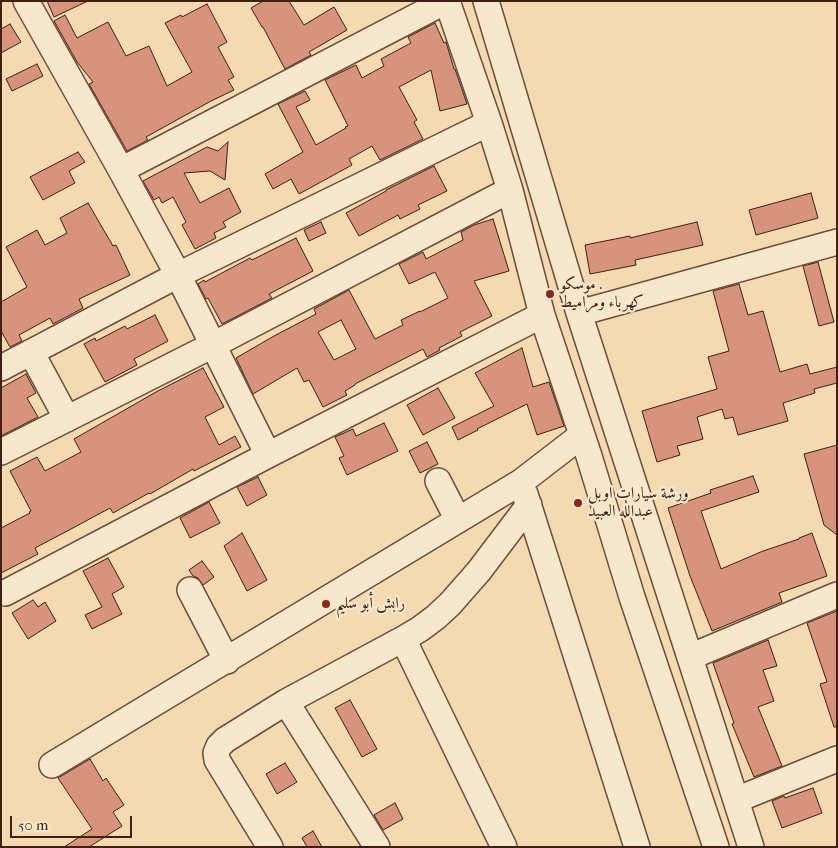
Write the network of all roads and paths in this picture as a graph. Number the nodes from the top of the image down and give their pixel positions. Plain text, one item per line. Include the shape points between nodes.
1 (26, 1) edge
2 (446, 1) edge
3 (486, 1) edge
4 (489, 123) junction
5 (121, 170) junction
6 (510, 190) junction
7 (837, 242) edge
8 (178, 275) junction
9 (579, 313) junction
10 (542, 315) junction
11 (213, 344) junction
12 (31, 352) junction
13 (1, 368) edge
14 (67, 419) junction
15 (582, 435) junction
16 (1, 452) edge
17 (268, 455) junction
18 (438, 481) dead end
19 (525, 494) junction
20 (458, 520) junction
21 (190, 590) dead end
22 (5, 593) dead end
23 (837, 595) edge
24 (403, 639) junction
25 (690, 657) junction
26 (227, 661) junction
27 (286, 702) junction
28 (837, 759) edge
29 (52, 766) dead end
30 (736, 800) junction
31 (497, 844) edge
32 (270, 847) edge
33 (377, 847) edge
34 (637, 847) edge
35 (716, 847) edge
36 (751, 847) edge

1 - 5 street
2 - 4 street
2 - 5 street
3 - 9 street
4 - 6 street
4 - 8 street
5 - 8 street
6 - 10 street
6 - 11 street
7 - 9 street
8 - 11 street
8 - 12 street
9 - 25 street
10 - 15 street
10 - 17 street
11 - 14 street
11 - 17 street
12 - 13 street
12 - 14 street
14 - 16 street
15 - 19 street
15 - 35 street via 632,597
17 - 22 street
18 - 20 street
19 - 20 street
19 - 24 street via 479,570 450,604
19 - 34 street
20 - 26 street
21 - 26 street
23 - 25 street
24 - 27 street
24 - 31 street
25 - 30 street
26 - 29 street
27 - 32 street via 225,740 216,753 217,760
27 - 33 street
28 - 30 street
30 - 36 street

